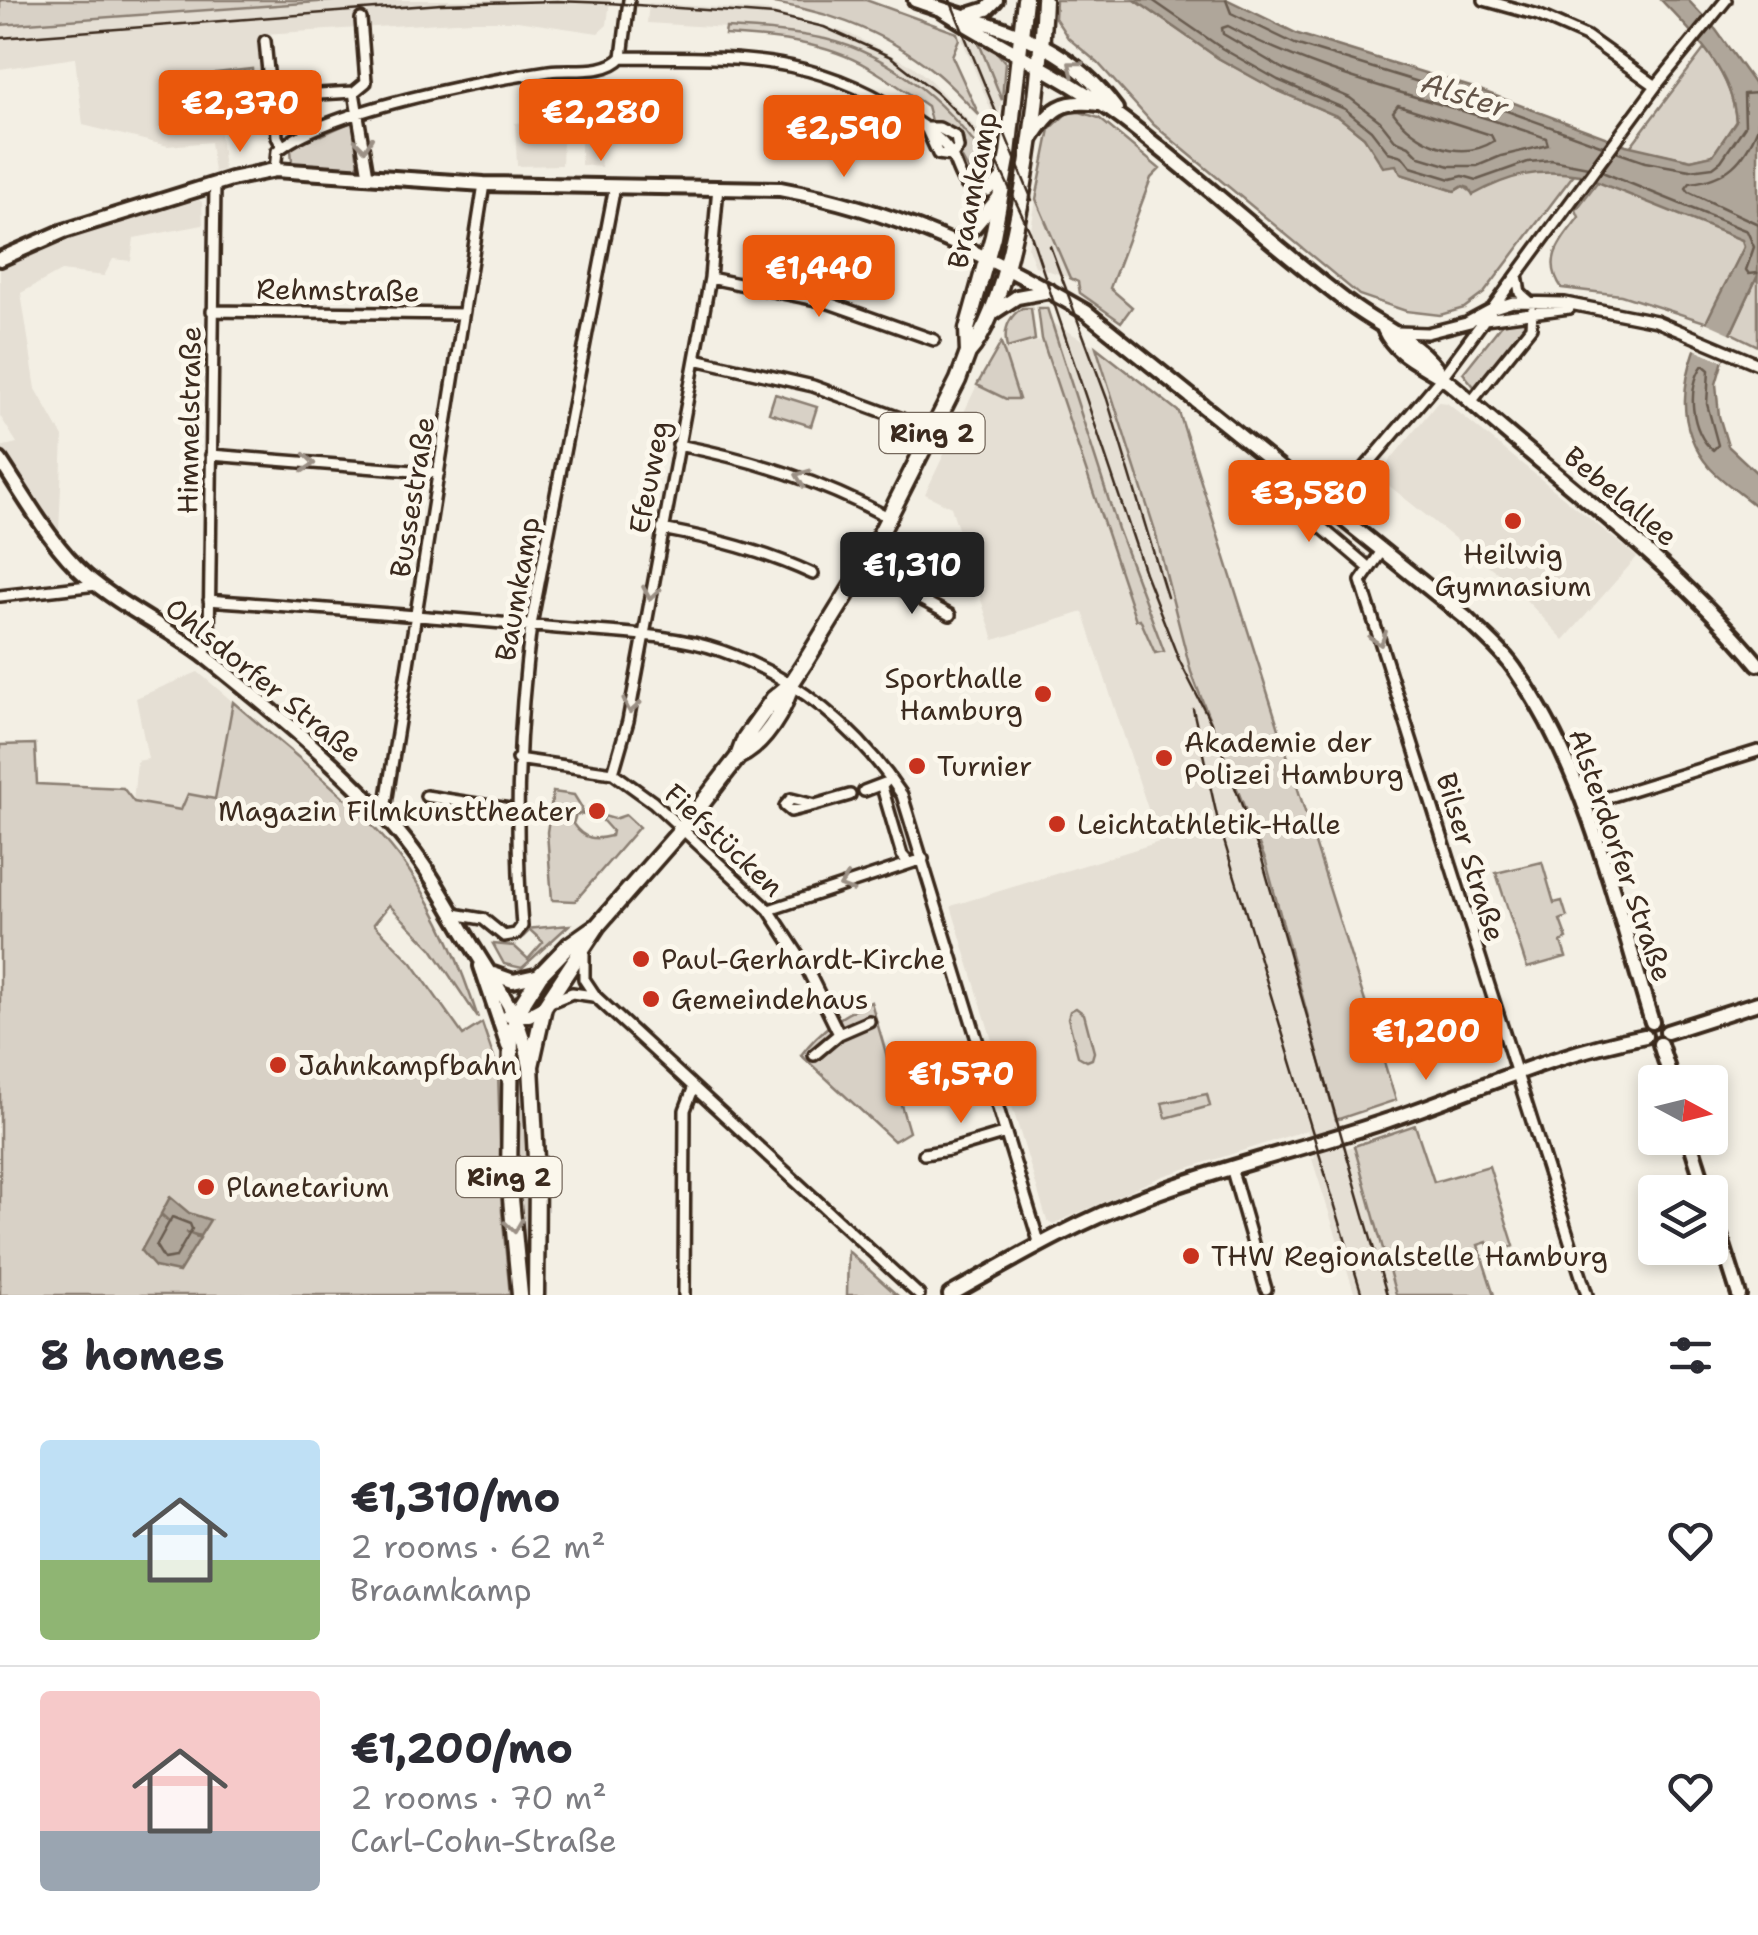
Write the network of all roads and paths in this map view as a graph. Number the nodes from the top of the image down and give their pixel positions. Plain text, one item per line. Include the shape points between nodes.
1 (629, 0) edge
2 (916, 0) edge
3 (996, 0) edge
4 (1025, 0) edge
5 (1044, 0) edge
6 (1484, 0) edge
7 (1726, 0) edge
8 (941, 9) junction
9 (968, 15) junction
10 (361, 19) dead end
11 (1023, 35) junction
12 (265, 41) dead end
13 (1042, 45) junction
14 (1021, 53) junction
15 (622, 57) junction
16 (1040, 64) junction
17 (1656, 86) junction
18 (354, 92) junction
19 (275, 99) junction
20 (1100, 104) junction
21 (360, 113) junction
22 (1123, 119) junction
23 (926, 128) junction
24 (286, 144) junction
25 (1028, 146) junction
26 (952, 156) junction
27 (280, 170) junction
28 (1004, 175) junction
29 (368, 176) junction
30 (215, 184) junction
31 (484, 184) junction
32 (615, 186) junction
33 (718, 187) junction
34 (1000, 196) junction
35 (954, 242) junction
36 (0, 259) edge
37 (987, 259) junction
38 (1006, 267) junction
39 (1517, 275) junction
40 (710, 278) junction
41 (1050, 291) junction
42 (1531, 306) junction
43 (1494, 308) junction
44 (212, 311) junction
45 (463, 314) junction
46 (991, 314) junction
47 (1487, 319) junction
48 (1468, 322) junction
49 (1384, 330) junction
50 (934, 340) dead end
51 (968, 353) junction
52 (694, 359) junction
53 (1758, 364) edge
54 (1442, 378) junction
55 (1471, 402) junction
56 (900, 418) dead end
57 (678, 445) junction
58 (211, 455) junction
59 (0, 460) edge
60 (439, 473) junction
61 (1326, 506) junction
62 (890, 518) junction
63 (662, 529) junction
64 (1382, 551) junction
65 (1368, 567) junction
66 (863, 568) junction
67 (813, 574) dead end
68 (99, 585) junction
69 (0, 596) edge
70 (209, 600) junction
71 (950, 615) dead end
72 (416, 616) junction
73 (531, 625) junction
74 (644, 637) junction
75 (204, 656) junction
76 (1758, 664) edge
77 (791, 684) junction
78 (1758, 751) edge
79 (518, 759) junction
80 (613, 773) junction
81 (890, 778) junction
82 (882, 786) junction
83 (864, 791) dead end
84 (426, 796) dead end
85 (850, 796) dead end
86 (814, 805) dead end
87 (1584, 805) junction
88 (516, 810) junction
89 (384, 816) junction
90 (682, 828) junction
91 (923, 859) junction
92 (908, 863) junction
93 (769, 910) junction
94 (454, 914) junction
95 (598, 925) junction
96 (584, 948) junction
97 (478, 956) junction
98 (491, 973) junction
99 (540, 975) junction
100 (596, 997) junction
101 (1758, 1003) edge
102 (495, 1004) junction
103 (544, 1007) junction
104 (516, 1016) junction
105 (869, 1021) dead end
106 (1652, 1022) junction
107 (839, 1034) junction
108 (1644, 1036) junction
109 (1664, 1038) junction
110 (814, 1055) dead end
111 (509, 1059) junction
112 (1669, 1065) edge
113 (1516, 1070) junction
114 (531, 1075) junction
115 (693, 1089) junction
116 (1006, 1134) junction
117 (924, 1154) dead end
118 (1230, 1167) junction
119 (1040, 1245) junction
120 (1728, 1262) edge
121 (1266, 1289) dead end
122 (520, 1295) edge
123 (536, 1295) edge
124 (684, 1295) edge
125 (918, 1295) edge
126 (950, 1295) edge
127 (1587, 1295) edge
128 (1738, 1295) edge

1 - 15 street
2 - 8 street, Bebelallee
3 - 9 street
4 - 11 main road, Ring 2
5 - 13 main road, Ring 2
6 - 17 street via 1586,36
7 - 17 street
8 - 9 street, Bebelallee
8 - 14 street, Bebelallee
9 - 11 street, Bebelallee
10 - 18 street via 366,82
11 - 13 street, Bebelallee
11 - 14 main road, Braamkamp / Ring 2
12 - 19 street
13 - 16 main road, Braamkamp / Ring 2
22 -> 13 street, Bebelallee via 1088,78
14 - 16 street, Bebelallee
14 - 28 main road, Braamkamp / Ring 2
15 - 21 street via 608,67 459,88
15 - 23 street via 802,66 852,85
16 - 20 street, Bebelallee
16 - 25 main road, Braamkamp / Ring 2
17 - 39 street
18 - 19 street
18 - 21 street
19 - 24 street via 277,137
20 - 22 street, Bebelallee
20 - 25 street via 1060,106
21 - 24 street
21 -> 29 street
22 - 49 street, Bebelallee
23 - 26 street via 935,151
23 - 26 street via 956,137
24 - 27 street
25 - 38 main road, Braamkamp / Ring 2
26 - 28 street via 975,192 988,191
27 - 29 street, Alsterdorfer Straße
27 - 30 street, Alsterdorfer Straße
28 - 34 main road, Braamkamp / Ring 2
29 - 31 street, Alsterdorfer Straße
30 - 36 street, Alsterdorfer Straße via 58,233
30 - 44 street, Himmelstraße
31 - 32 street, Alsterdorfer Straße
31 - 45 street, Bussestraße
32 - 33 street, Alsterdorfer Straße
32 - 73 street, Baumkamp
33 - 35 street, Alsterdorfer Straße via 828,198
33 - 40 street, Efeuweg
34 - 35 street
34 - 37 main road, Braamkamp / Ring 2
35 - 37 street, Alsterdorfer Straße
37 - 38 street, Alsterdorfer Straße
37 - 51 main road, Braamkamp / Ring 2
38 - 41 street, Alsterdorfer Straße
38 - 46 main road, Braamkamp / Ring 2
39 - 42 street
39 - 43 street
40 - 50 street via 826,302
40 - 52 street, Efeuweg
41 - 46 street via 1017,298
41 - 61 street, Alsterdorfer Straße via 1086,312
42 - 43 street
42 - 47 street
42 - 53 street via 1633,315
42 - 55 street via 1529,330
43 - 47 street
43 - 48 street
44 - 45 street, Rehmstraße
44 - 58 street, Himmelstraße
45 - 60 street, Bussestraße
46 - 51 main road, Braamkamp / Ring 2
47 - 48 street
47 - 54 street
48 - 49 street via 1416,334
49 - 54 street, Bebelallee via 1422,351
51 - 62 main road, Braamkamp / Ring 2
52 - 56 street via 813,386
52 - 57 street, Efeuweg
54 - 55 street, Bebelallee
54 - 61 street
55 - 76 street, Bebelallee via 1645,547
62 -> 57 street via 800,475
57 - 63 street, Efeuweg
58 -> 60 street
58 - 70 street, Himmelstraße
59 - 68 street, Ohlsdorfer Straße via 65,552
60 - 72 street, Bussestraße
61 - 64 street, Alsterdorfer Straße
61 - 65 street via 1314,521
62 - 66 main road, Braamkamp / Ring 2
63 - 67 street via 726,542
63 -> 74 street, Efeuweg
64 - 65 street
64 - 87 street, Alsterdorfer Straße via 1510,663 1554,733
65 -> 113 street, Bilser Straße via 1361,581
66 - 71 street
66 - 77 main road, Braamkamp / Ring 2
68 - 69 street
68 - 75 street, Ohlsdorfer Straße
70 - 72 street
70 - 75 street, Himmelstraße
72 - 73 street
72 - 89 street, Bussestraße
73 - 74 street
73 - 79 street, Baumkamp
74 - 77 street via 720,650
74 -> 80 street, Efeuweg
75 - 89 street, Ohlsdorfer Straße
77 - 81 street via 854,735
77 - 90 main road, Braamkamp / Ring 2 via 788,700 751,752 738,757
78 - 87 street
79 - 80 street
79 - 88 street, Baumkamp
80 - 90 street, Fiefstücken
81 - 82 street
81 - 91 street
82 - 83 street
82 - 92 street
84 - 88 street
85 - 86 street
87 - 106 street, Alsterdorfer Straße
88 - 94 street, Baumkamp via 521,930 504,936 482,919
89 - 94 street, Ohlsdorfer Straße
90 - 93 street, Fiefstücken
90 - 95 main road, Braamkamp / Ring 2
91 - 92 street
91 - 116 street
92 -> 93 street
93 - 107 street, Fiefstücken
94 - 97 street, Ohlsdorfer Straße
95 - 96 main road, Braamkamp / Ring 2
95 - 99 main road, Braamkamp / Ring 2
96 - 100 street via 584,979
96 - 103 main road, Braamkamp / Ring 2
97 - 98 street, Ohlsdorfer Straße
97 - 102 street, Ohlsdorfer Straße
98 - 99 street via 513,981
98 - 104 street, Ohlsdorfer Straße
99 - 104 main road, Braamkamp / Ring 2
100 - 103 street via 567,994
100 - 115 street
101 - 109 street
102 - 104 street
102 - 111 street, Ohlsdorfer Straße
103 - 104 street
103 - 114 main road, Braamkamp / Ring 2
104 - 111 main road, Ring 2
104 - 114 street, Ohlsdorfer Straße
105 - 107 street
106 - 108 street
106 - 109 street via 1663,1024
107 - 110 street
108 - 109 street via 1649,1043
108 - 113 street
109 - 112 street
111 -> 122 main road, Ring 2 via 509,1178
113 - 118 street via 1393,1119
113 - 127 street, Bilser Straße
114 - 123 main road, Braamkamp / Ring 2
115 - 124 street via 685,1110
115 - 125 street
116 - 117 street
116 - 119 street
118 - 119 street via 1144,1196
118 - 121 street
119 - 126 street
120 - 128 street

